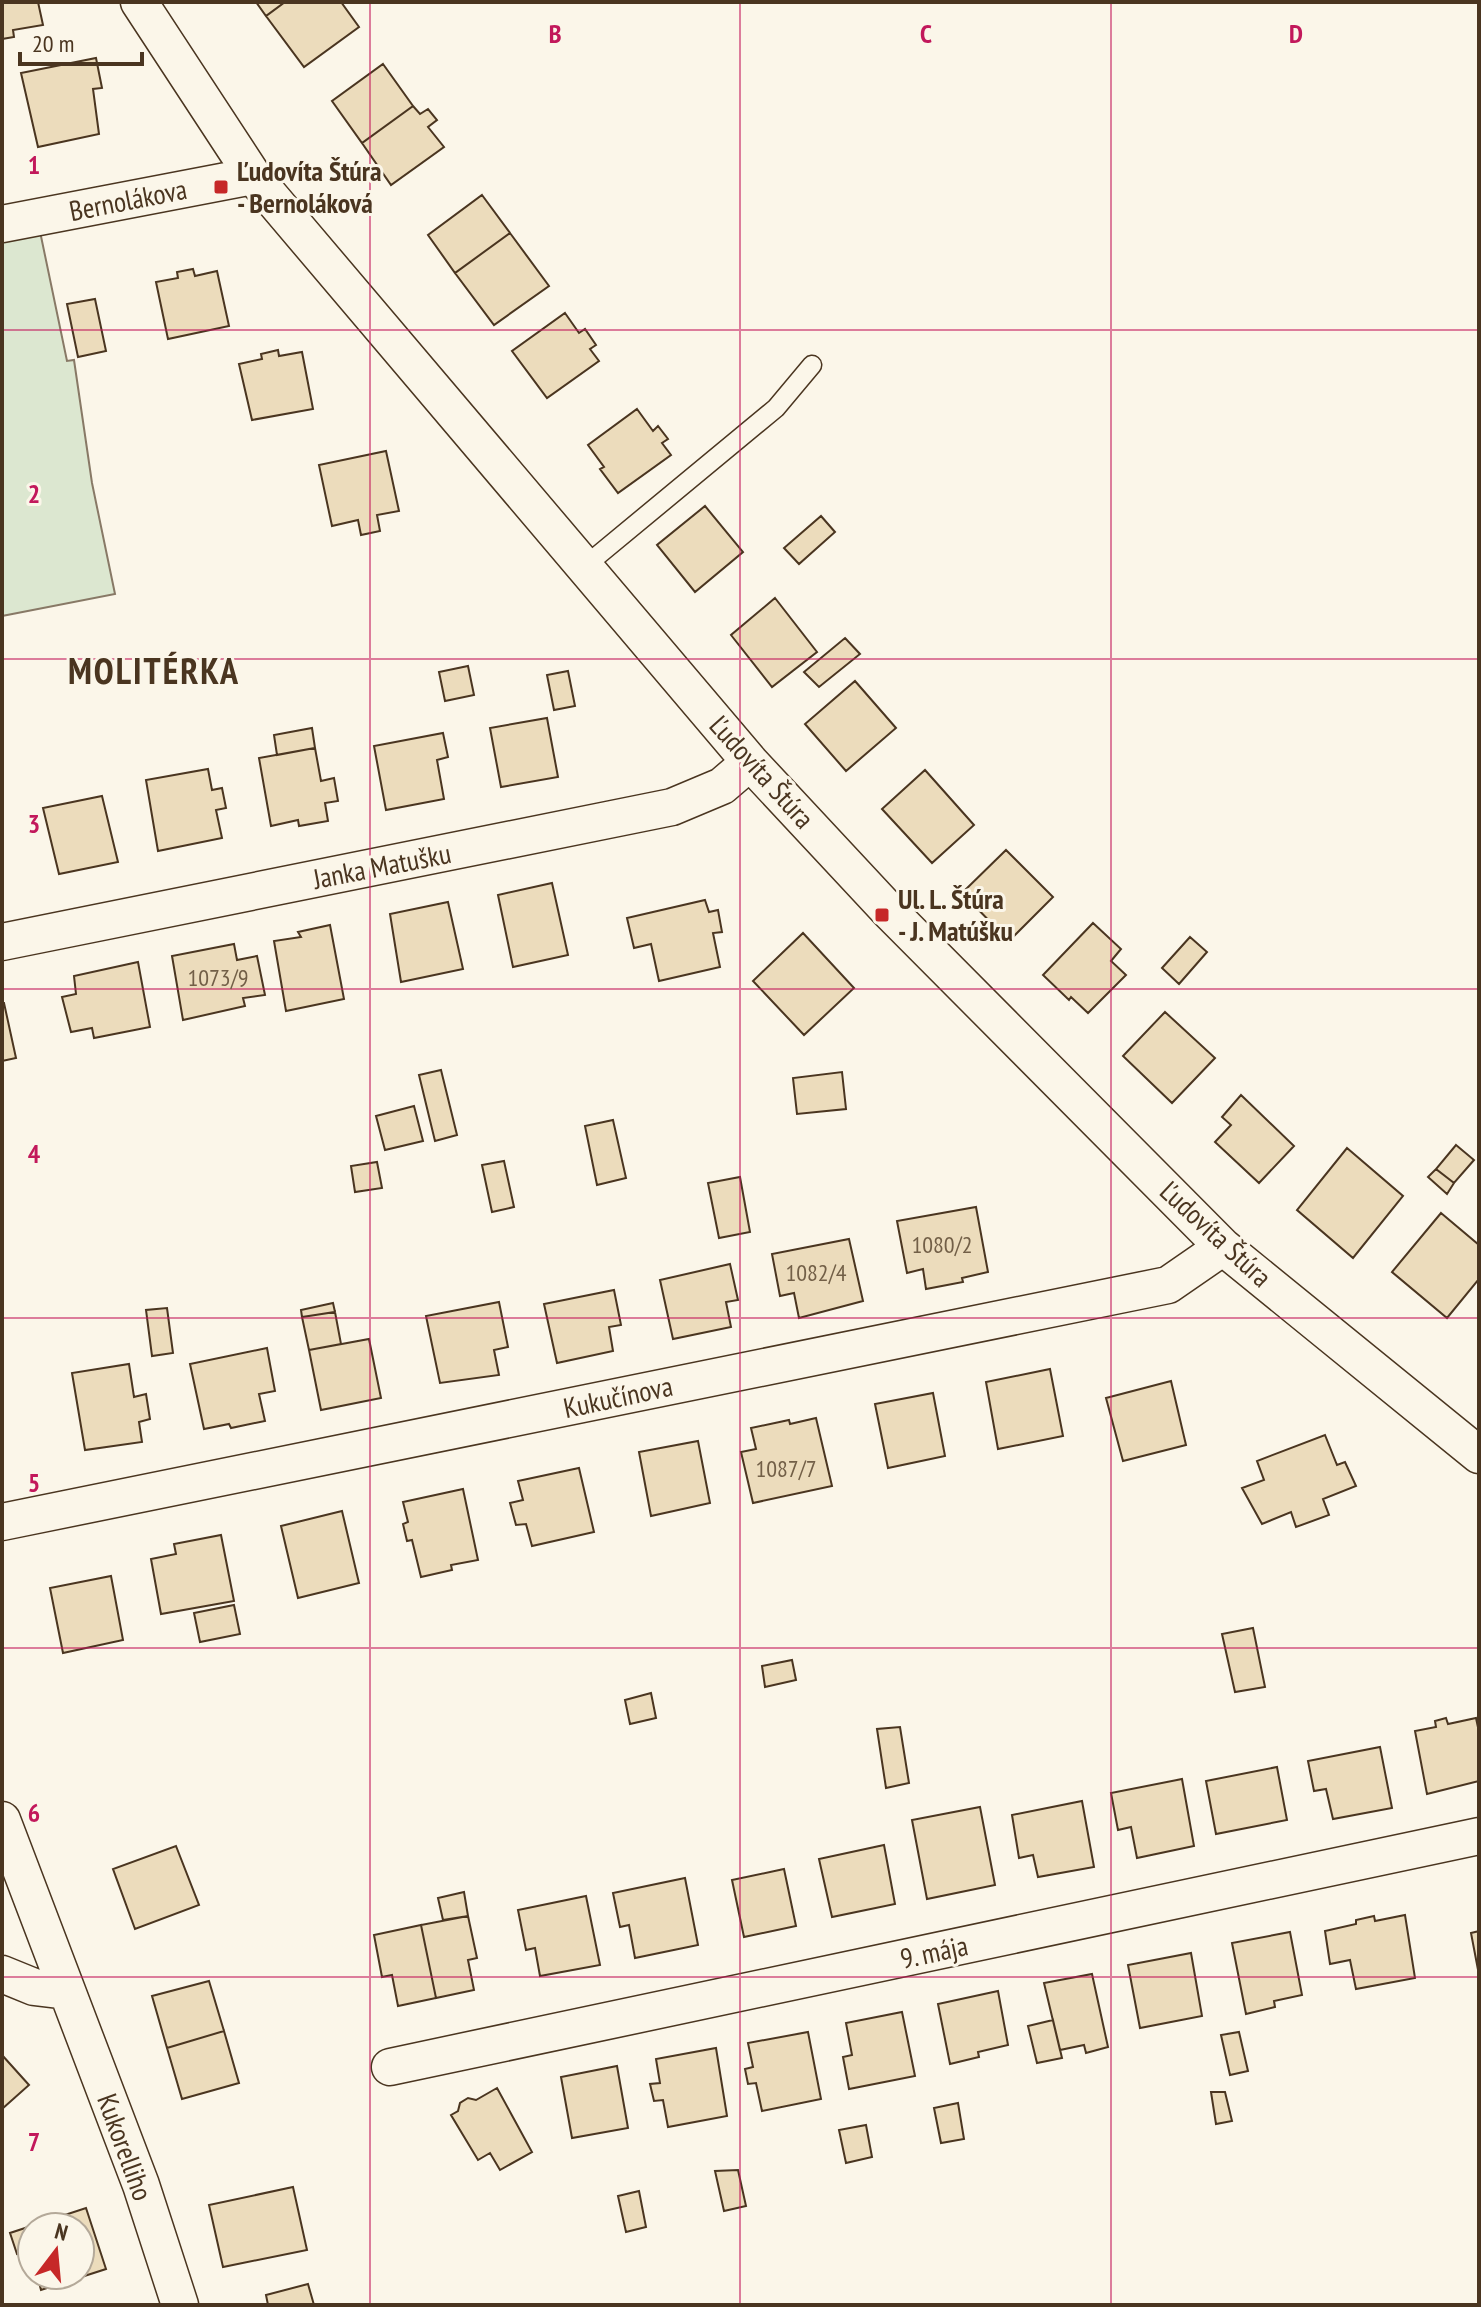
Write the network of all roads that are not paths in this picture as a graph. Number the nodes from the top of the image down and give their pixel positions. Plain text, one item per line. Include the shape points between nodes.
1 (139, 2) edge
2 (253, 176) junction
3 (2, 224) edge
4 (812, 365) dead end
5 (585, 566) junction
6 (750, 762) junction
7 (2, 942) edge
8 (1223, 1247) junction
9 (1479, 1455) edge
10 (2, 1522) edge
11 (2, 1820) edge
12 (1479, 1836) edge
13 (3, 1974) edge
14 (67, 1991) junction
15 (390, 2067) dead end
16 (180, 2305) edge

1 - 2 street, Ľudovíta Štúra
2 - 3 street, Bernolákova
2 - 5 street, Ľudovíta Štúra
4 - 5 lane via 776,408
5 - 6 street, Ľudovíta Štúra
6 - 7 street, Janka Matušku via 722,786 672,807
6 - 8 street, Ľudovíta Štúra via 888,910
8 - 9 street, Ľudovíta Štúra
8 - 10 street, Kukučínova via 1168,1285
11 - 14 street, Kukorelliho
12 - 15 street, 9. mája
13 - 14 street via 34,1987
14 - 16 street, Kukorelliho

